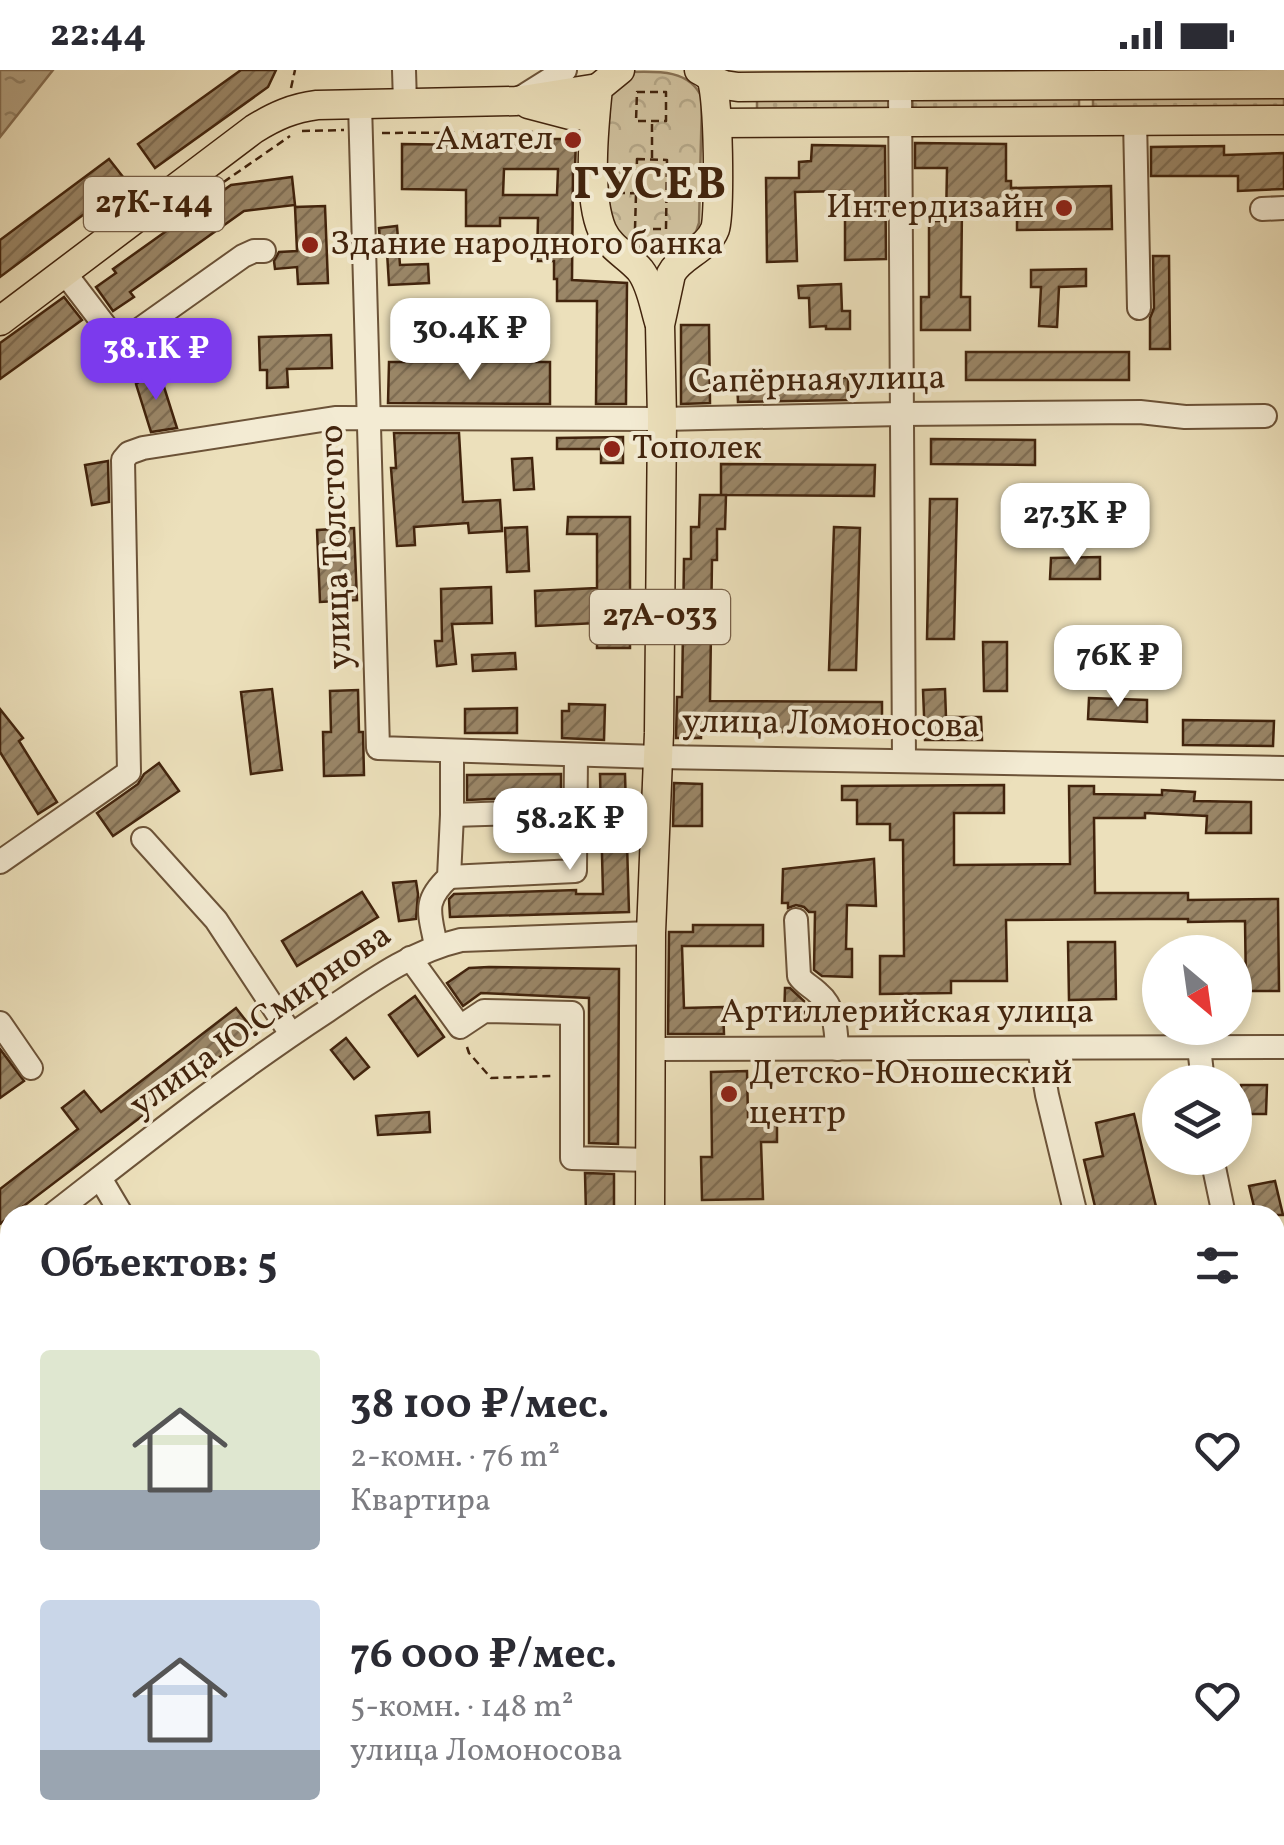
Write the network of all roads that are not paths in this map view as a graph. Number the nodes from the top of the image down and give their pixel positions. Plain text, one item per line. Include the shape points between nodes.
1 (404, 70) edge
2 (620, 70) edge
3 (717, 72) edge
4 (576, 76) edge
5 (1284, 84) edge
6 (900, 86) junction
7 (516, 101) junction
8 (405, 103) junction
9 (595, 116) junction
10 (360, 118) junction
11 (1136, 120) junction
12 (1284, 120) edge
13 (900, 122) junction
14 (718, 123) junction
15 (264, 251) dead end
16 (690, 254) junction
17 (626, 258) junction
18 (64, 272) junction
19 (1139, 308) dead end
20 (0, 320) edge
21 (660, 325) junction
22 (901, 414) junction
23 (1266, 416) dead end
24 (369, 418) junction
25 (662, 418) junction
26 (378, 748) joint
27 (452, 751) junction
28 (576, 754) junction
29 (658, 757) junction
30 (904, 760) junction
31 (1284, 768) edge
32 (576, 812) junction
33 (452, 816) junction
34 (142, 839) dead end
35 (0, 862) edge
36 (450, 877) junction
37 (796, 920) dead end
38 (650, 933) junction
39 (436, 946) junction
40 (410, 958) junction
41 (0, 1023) edge
42 (291, 1034) junction
43 (1199, 1047) junction
44 (1284, 1047) edge
45 (1039, 1048) junction
46 (650, 1049) junction
47 (837, 1049) junction
48 (1201, 1065) edge
49 (32, 1068) dead end
50 (650, 1160) junction
51 (1216, 1175) edge
52 (100, 1178) junction
53 (65, 1205) edge
54 (116, 1205) edge
55 (650, 1205) edge
56 (1074, 1205) edge
57 (1222, 1205) edge

1 - 8 street
2 - 4 main road
3 - 6 main road via 724,85 738,87
3 - 14 main road
4 - 7 main road, 27К-144
4 - 9 main road
5 - 6 main road
6 - 13 street
7 - 8 main road, 27К-144
7 - 9 main road, 27К-144
8 - 10 main road, 27К-144
9 - 17 main road via 597,210 602,230
10 - 18 main road, 27К-144 via 297,107 275,116
10 - 24 street, улица Толстого
11 - 12 main road
11 - 13 main road
11 - 19 street
13 - 14 main road
13 - 22 street
14 - 16 main road via 715,230
15 - 18 street via 244,256 120,344
16 - 17 main road
16 - 21 main road via 671,274
17 - 21 main road via 644,276
18 - 20 main road, 27К-144
21 - 25 main road, 27А-033
22 - 23 street, Сапёрная улица
22 - 25 street, Сапёрная улица
22 - 30 street
24 - 25 street, Сапёрная улица
24 - 26 street, улица Толстого
24 - 35 street, Сапёрная улица via 142,448 123,460 129,772
25 - 29 main road, 27А-033
26 - 27 street, улица Ломоносова
27 - 28 street, улица Ломоносова
27 - 33 street
28 - 29 street, улица Ломоносова
28 - 32 street
29 - 30 street, улица Ломоносова
29 - 38 main road, 27А-033
30 - 31 street, улица Ломоносова
32 - 33 street
32 - 36 street via 575,871
33 - 36 street
34 - 42 street via 216,920
36 - 39 street via 434,891 430,908
37 - 47 street via 798,976 831,1010
38 - 39 street, улица Ю.Смирнова
38 - 46 main road, 27А-033
39 - 40 street, улица Ю.Смирнова
40 - 42 street, улица Ю.Смирнова
40 - 50 street via 460,1026 484,1011 572,1013 572,1169
41 - 49 street
42 - 52 street, улица Ю.Смирнова
43 - 44 street, Артиллерийская улица
43 - 45 street, Артиллерийская улица
43 - 48 street
45 - 47 street, Артиллерийская улица
45 - 56 street
46 - 47 street, Артиллерийская улица
46 - 50 main road, 27А-033
50 - 55 main road, 27А-033
51 - 57 street
52 - 53 street, улица Ю.Смирнова
52 - 54 street

